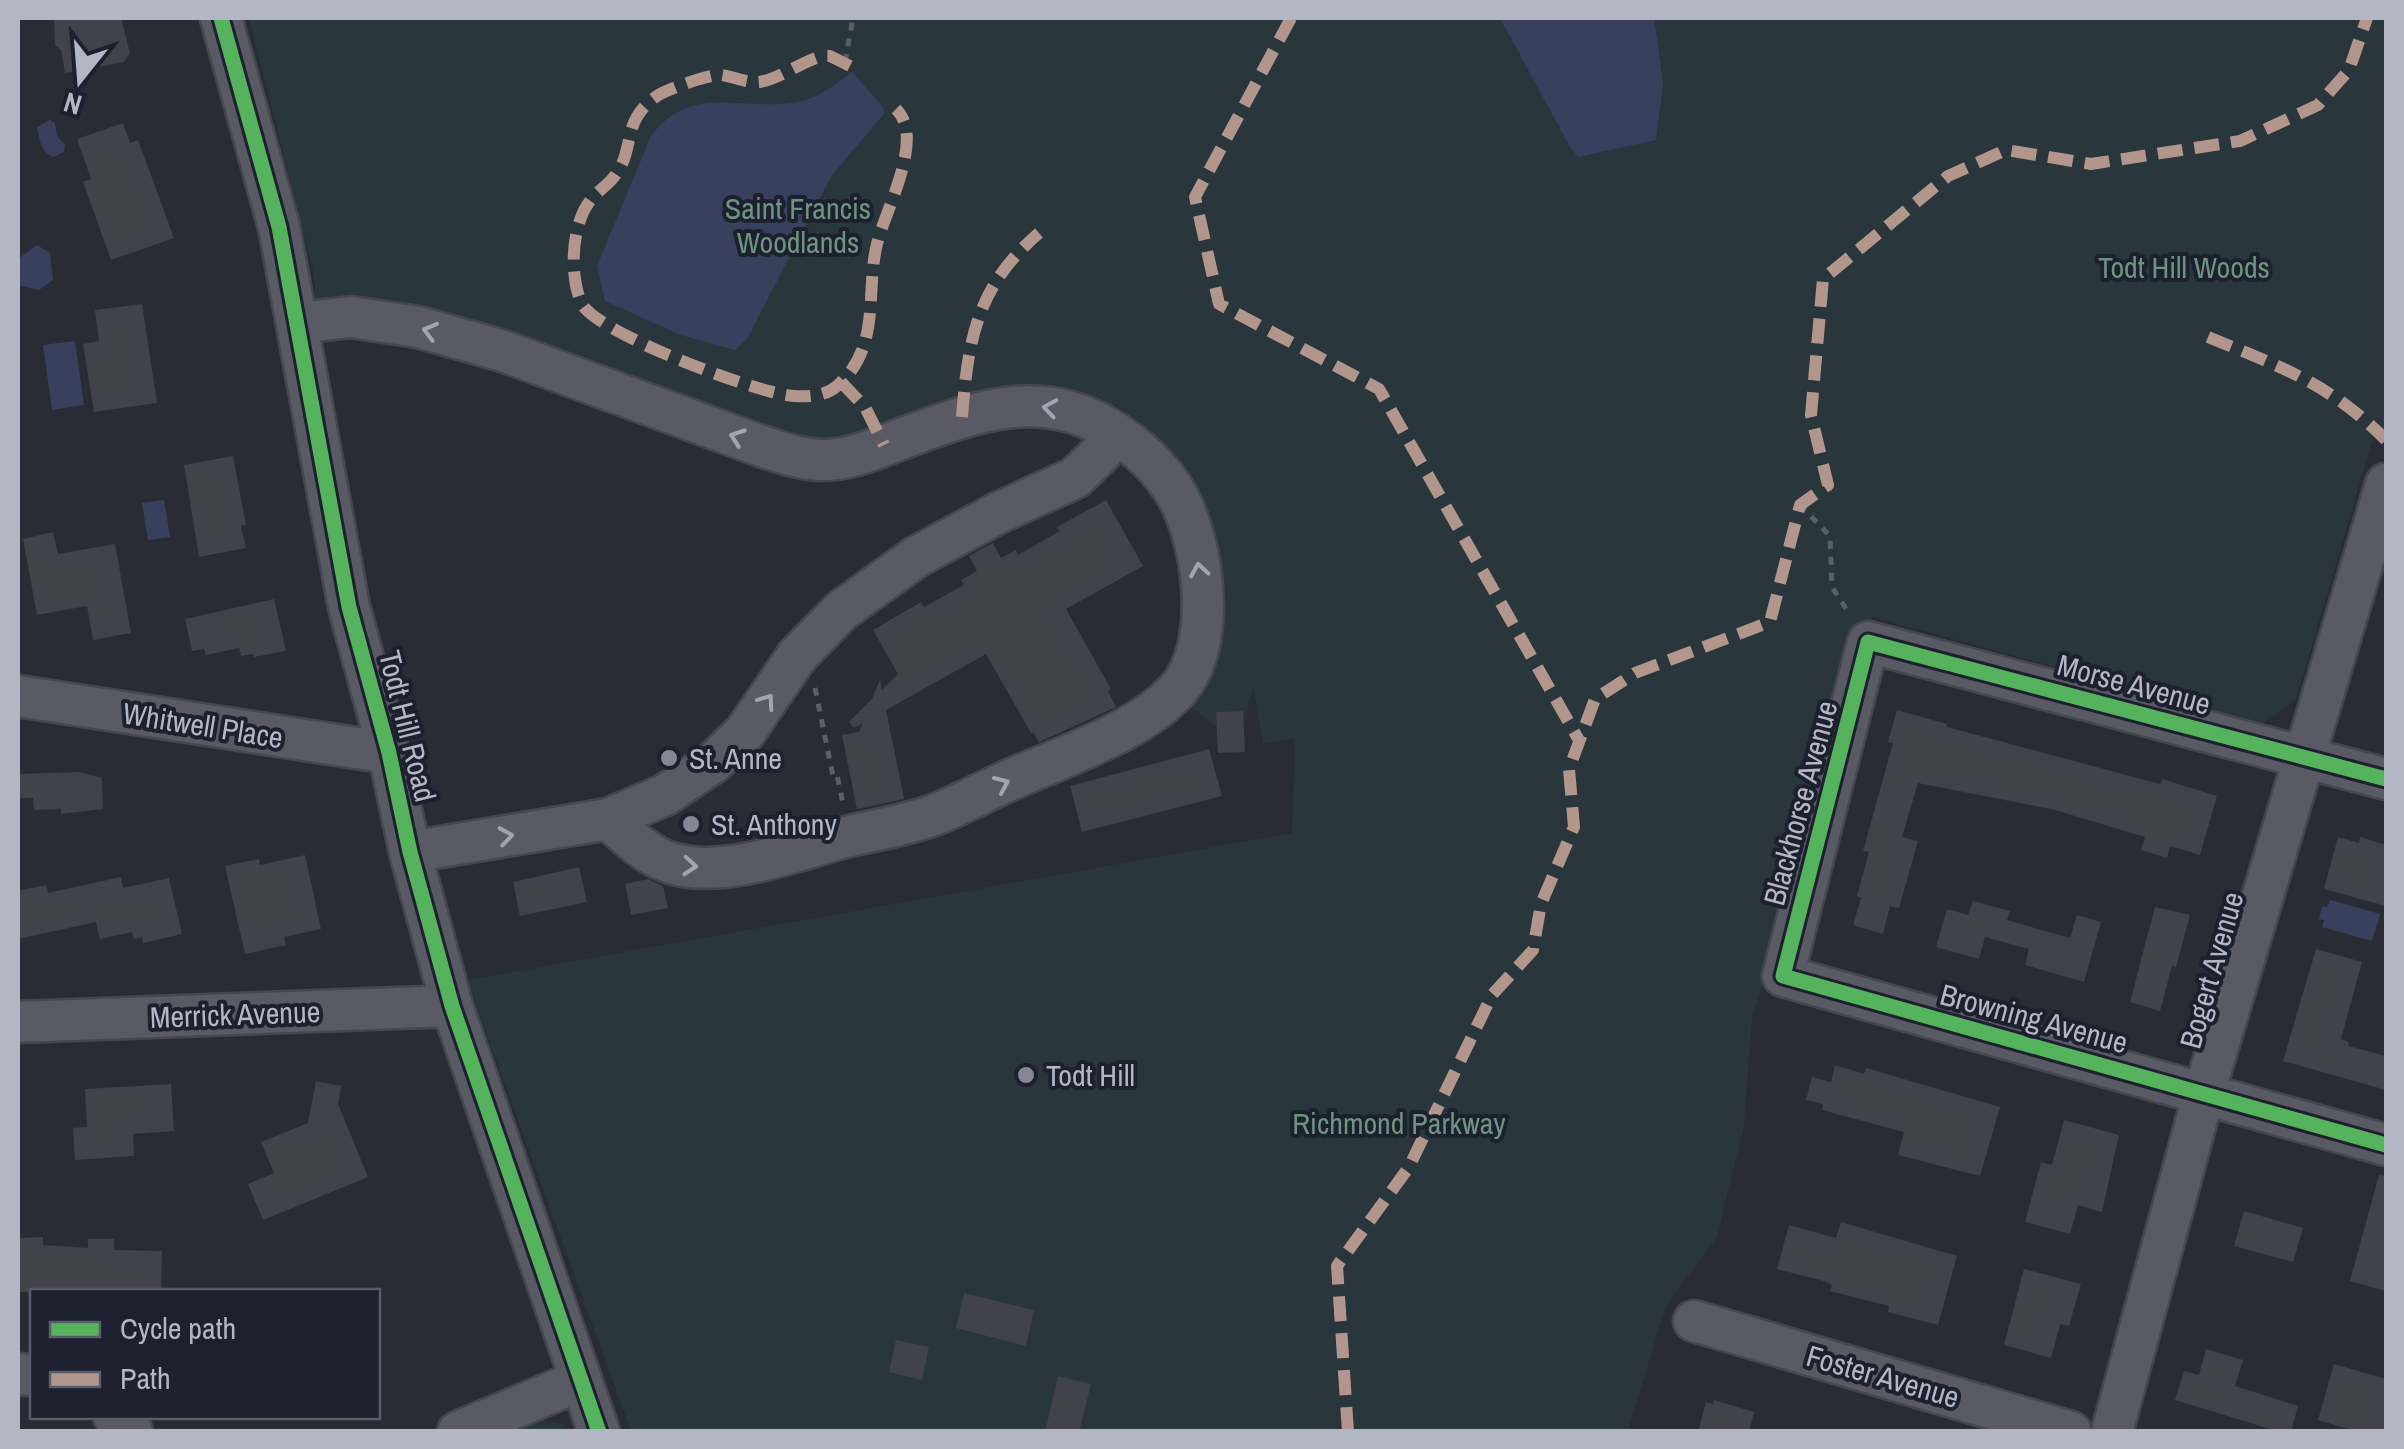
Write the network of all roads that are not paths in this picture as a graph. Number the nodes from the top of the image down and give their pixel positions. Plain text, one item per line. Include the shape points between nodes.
1 (221, 18) edge
2 (298, 323) junction
3 (1116, 434) junction
4 (2386, 484) edge
5 (1868, 642) joint
6 (18, 696) edge
7 (389, 753) junction
8 (2303, 756) junction
9 (2386, 779) edge
10 (608, 820) junction
11 (410, 852) junction
12 (1783, 976) joint
13 (452, 1006) junction
14 (18, 1022) edge
15 (2204, 1093) junction
16 (2386, 1145) edge
17 (1694, 1321) dead end
18 (581, 1380) junction
19 (458, 1432) edge
20 (599, 1432) edge
21 (2071, 1432) edge
22 (2112, 1432) edge

1 - 2 street, Todt Hill Road via 279,227
3 -> 2 street via 1042,404 956,418 858,454 794,457 503,351 418,327 350,317
2 - 7 street, Todt Hill Road via 349,607
10 -> 3 street via 665,795 714,762 745,732 797,656 841,612 916,557 1075,478
10 -> 3 street via 660,860 696,868 742,863 934,815 1154,711 1185,680 1203,614 1202,581 1192,529 1168,479
4 - 8 street, Bogert Avenue
5 - 8 street, Morse Avenue
5 - 12 street, Blackhorse Avenue
6 - 7 street, Whitwell Place
7 - 11 street, Todt Hill Road
8 - 9 street, Morse Avenue
8 - 15 street, Bogert Avenue
11 -> 10 street
11 - 13 street, Todt Hill Road
12 - 15 street, Browning Avenue
13 - 14 street, Merrick Avenue
13 - 18 street, Todt Hill Road
15 - 16 street, Browning Avenue
15 - 22 street, Bogert Avenue
17 - 21 street, Foster Avenue
18 - 19 street
18 - 20 street, Todt Hill Road

